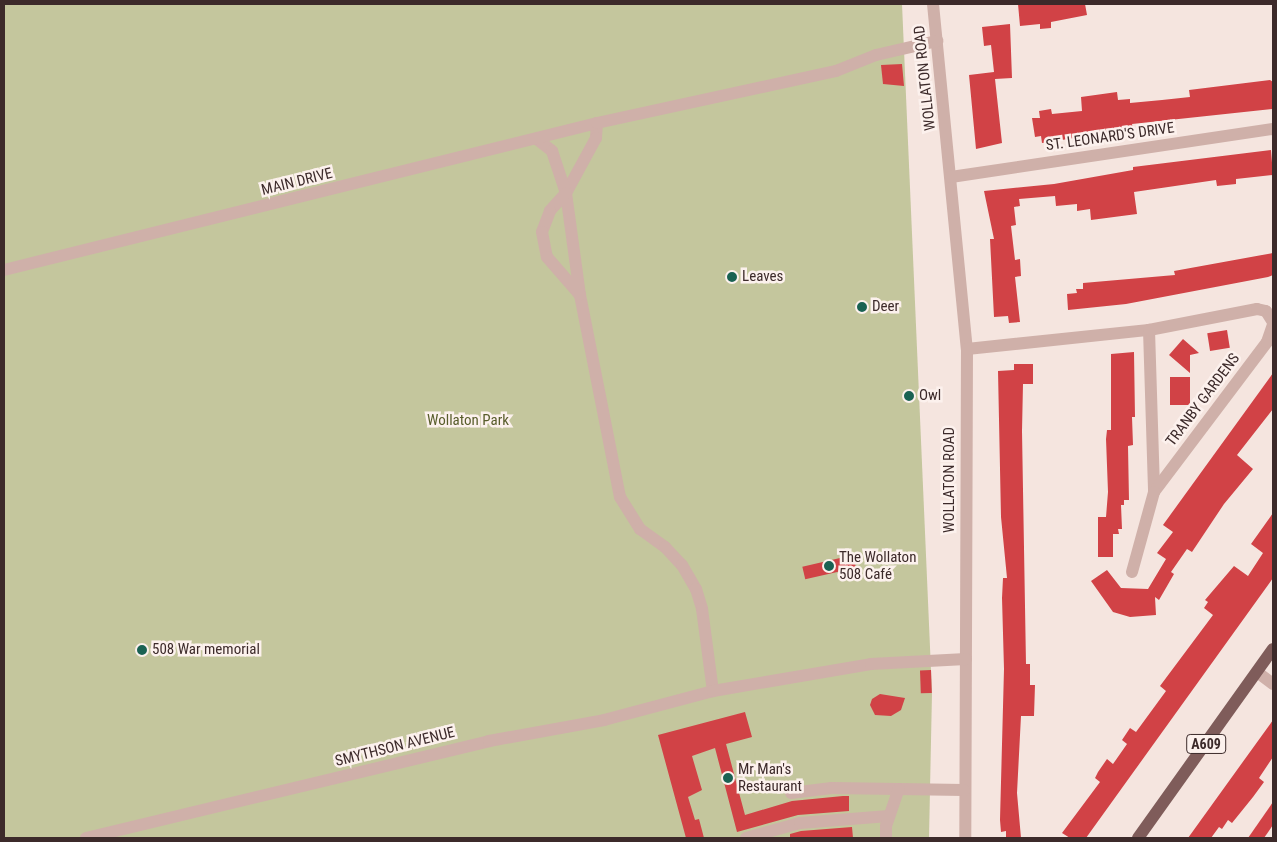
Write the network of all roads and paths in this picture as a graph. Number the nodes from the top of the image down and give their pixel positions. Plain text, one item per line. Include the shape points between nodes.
1 (933, 4) edge
2 (937, 41) junction
3 (597, 123) junction
4 (1273, 130) edge
5 (538, 140) junction
6 (950, 177) junction
7 (566, 193) junction
8 (4, 270) edge
9 (580, 295) junction
10 (1272, 320) edge
11 (1149, 330) junction
12 (967, 349) junction
13 (1154, 492) junction
14 (1132, 572) dead end
15 (1273, 650) edge
16 (966, 659) junction
17 (1257, 672) junction
18 (1273, 684) edge
19 (713, 690) junction
20 (900, 789) junction
21 (964, 790) junction
22 (791, 793) dead end
23 (889, 816) junction
24 (86, 838) edge
25 (746, 838) edge
26 (886, 838) edge
27 (965, 838) edge
28 (1138, 838) edge

1 - 2 street, WOLLATON ROAD
2 - 3 street, MAIN DRIVE via 876,55 836,71
2 - 6 street, WOLLATON ROAD
3 - 5 street, MAIN DRIVE
3 - 7 street via 596,138
4 - 6 street, ST. LEONARD'S DRIVE
5 - 7 street via 552,151
5 - 8 street, MAIN DRIVE
6 - 12 street, WOLLATON ROAD
7 - 9 street
7 - 9 street via 550,211 542,232 547,257
9 - 19 street via 620,497 640,529 665,547 682,565 696,589 706,633
10 - 11 street, TRANBY GARDENS via 1266,311 1258,309
10 - 13 street, TRANBY GARDENS via 1267,342
11 - 12 street, TRANBY GARDENS
11 - 13 street, TRANBY GARDENS
12 - 16 street, WOLLATON ROAD
13 - 14 street, TRANBY GARDENS
15 - 17 main road, A609
16 - 19 street, SMYTHSON AVENUE via 871,664
16 - 21 street, WOLLATON ROAD
17 - 18 street
17 - 28 main road, A609
19 - 24 street, SMYTHSON AVENUE via 604,720 489,741
20 - 21 street
20 - 22 street via 832,788
20 - 23 street
21 - 27 street, WOLLATON ROAD
23 - 25 street via 800,823
23 - 26 street

